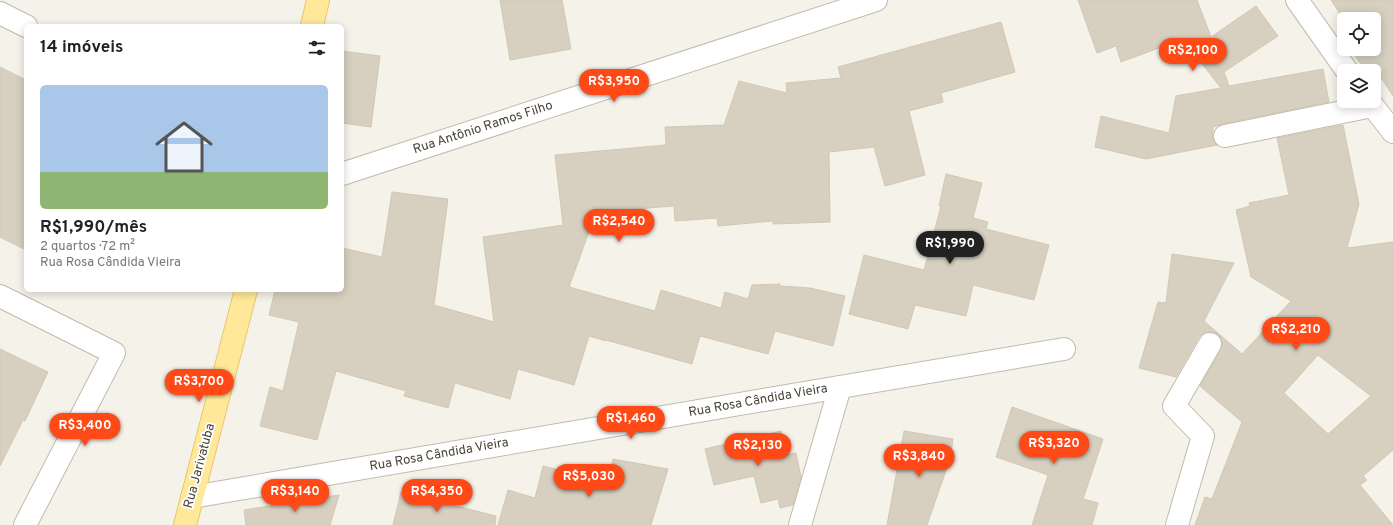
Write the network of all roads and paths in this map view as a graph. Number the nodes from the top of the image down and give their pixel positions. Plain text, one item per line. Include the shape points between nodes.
1 (318, 0) edge
2 (876, 0) edge
3 (1297, 0) edge
4 (0, 13) edge
5 (312, 24) edge
6 (24, 25) edge
7 (1342, 64) edge
8 (1352, 108) edge
9 (1373, 108) edge
10 (1393, 132) edge
11 (1225, 136) dead end
12 (344, 173) edge
13 (245, 292) edge
14 (0, 296) edge
15 (1210, 344) dead end
16 (1064, 349) dead end
17 (840, 387) junction
18 (192, 497) junction
19 (25, 525) edge
20 (185, 525) edge
21 (800, 525) edge
22 (1177, 525) edge

1 - 5 main road
2 - 12 street, Rua Antônio Ramos Filho
3 - 7 street
4 - 6 street
8 - 11 street
9 - 10 street
13 - 18 main road, Rua Jarivatuba
14 - 19 street via 114,352
15 - 22 street via 1174,406 1203,436
16 - 17 street, Rua Rosa Cândida Vieira
17 - 18 street, Rua Rosa Cândida Vieira
17 - 21 street
18 - 20 main road, Rua Jarivatuba

